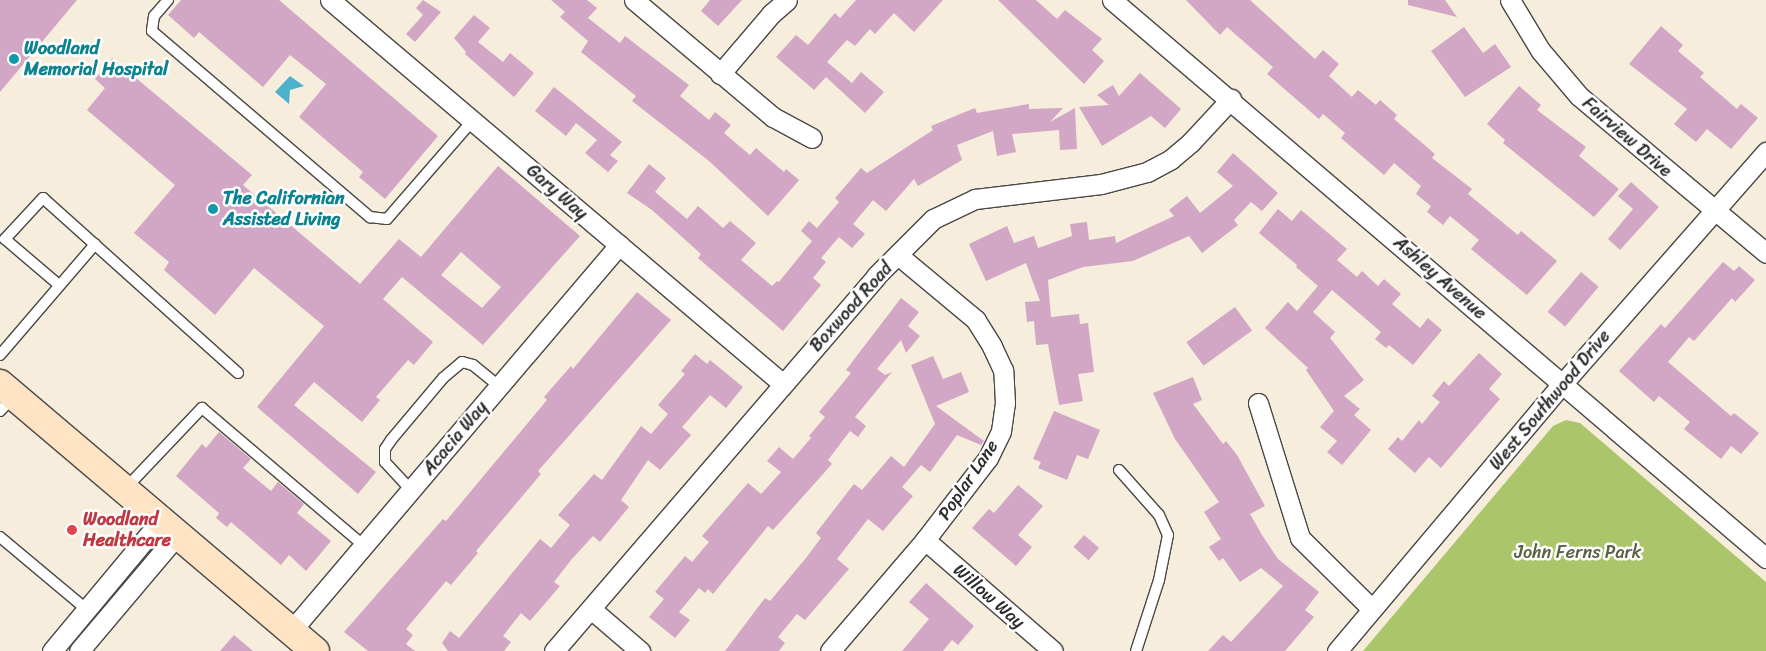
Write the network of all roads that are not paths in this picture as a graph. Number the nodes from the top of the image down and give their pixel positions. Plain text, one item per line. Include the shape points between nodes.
1 (168, 0) edge
2 (330, 0) edge
3 (634, 0) edge
4 (787, 0) edge
5 (1112, 0) edge
6 (1510, 0) edge
7 (720, 74) junction
8 (1231, 99) junction
9 (473, 120) junction
10 (812, 138) dead end
11 (1766, 152) edge
12 (1713, 210) junction
13 (95, 244) junction
14 (619, 245) junction
15 (1766, 253) edge
16 (898, 255) junction
17 (59, 286) junction
18 (0, 354) edge
19 (238, 373) dead end
20 (1564, 383) junction
21 (783, 384) junction
22 (499, 386) junction
23 (5, 397) edge
24 (1258, 403) dead end
25 (1119, 470) dead end
26 (124, 490) junction
27 (411, 490) junction
28 (169, 527) junction
29 (0, 537) edge
30 (926, 540) junction
31 (364, 546) junction
32 (1766, 558) edge
33 (86, 609) junction
34 (591, 609) junction
35 (1372, 609) junction
36 (291, 631) junction
37 (52, 651) edge
38 (80, 651) edge
39 (315, 651) edge
40 (554, 651) edge
41 (640, 651) edge
42 (830, 651) edge
43 (1053, 651) edge
44 (1136, 651) edge
45 (1337, 651) edge

1 - 9 lane via 154,16 152,31 370,217 387,219
2 - 9 street, Gary Way
3 - 7 street
4 - 7 street via 770,14
5 - 8 street, Ashley Avenue
6 - 12 street, Fairview Drive via 1540,50 1579,96
7 - 10 street via 773,117
8 - 16 street, Boxwood Road via 1191,142 1147,172 1101,184 975,198 933,218
8 - 20 street, Ashley Avenue
9 - 14 street, Gary Way
11 - 12 street, West Southwood Drive
12 - 15 street, Fairview Drive
12 - 20 street, West Southwood Drive
13 - 17 lane
13 - 17 lane via 43,198 5,239
13 - 19 lane
14 - 21 street, Gary Way
14 - 22 street, Acacia Way
16 - 21 street, Boxwood Road
16 - 30 street, Poplar Lane via 976,320 1003,370 1005,404 1001,431 988,458
17 - 18 lane
20 - 32 street, Ashley Avenue
20 - 35 street, West Southwood Drive
21 - 34 street, Boxwood Road
22 - 27 street, Acacia Way
22 - 27 lane via 474,365 462,362 443,378 385,450 385,462
23 - 26 street
24 - 35 street via 1300,538
25 - 44 lane via 1159,515 1168,535 1159,580
26 - 28 street
26 - 31 lane via 202,408
27 - 31 street, Acacia Way
28 - 33 street
28 - 36 street
28 - 38 street
29 - 33 lane
30 - 42 street, Poplar Lane
30 - 43 street, Willow Way
31 - 36 street, Acacia Way
33 - 37 street
34 - 40 street, Boxwood Road
34 - 41 street
35 - 45 street, West Southwood Drive
36 - 39 street

